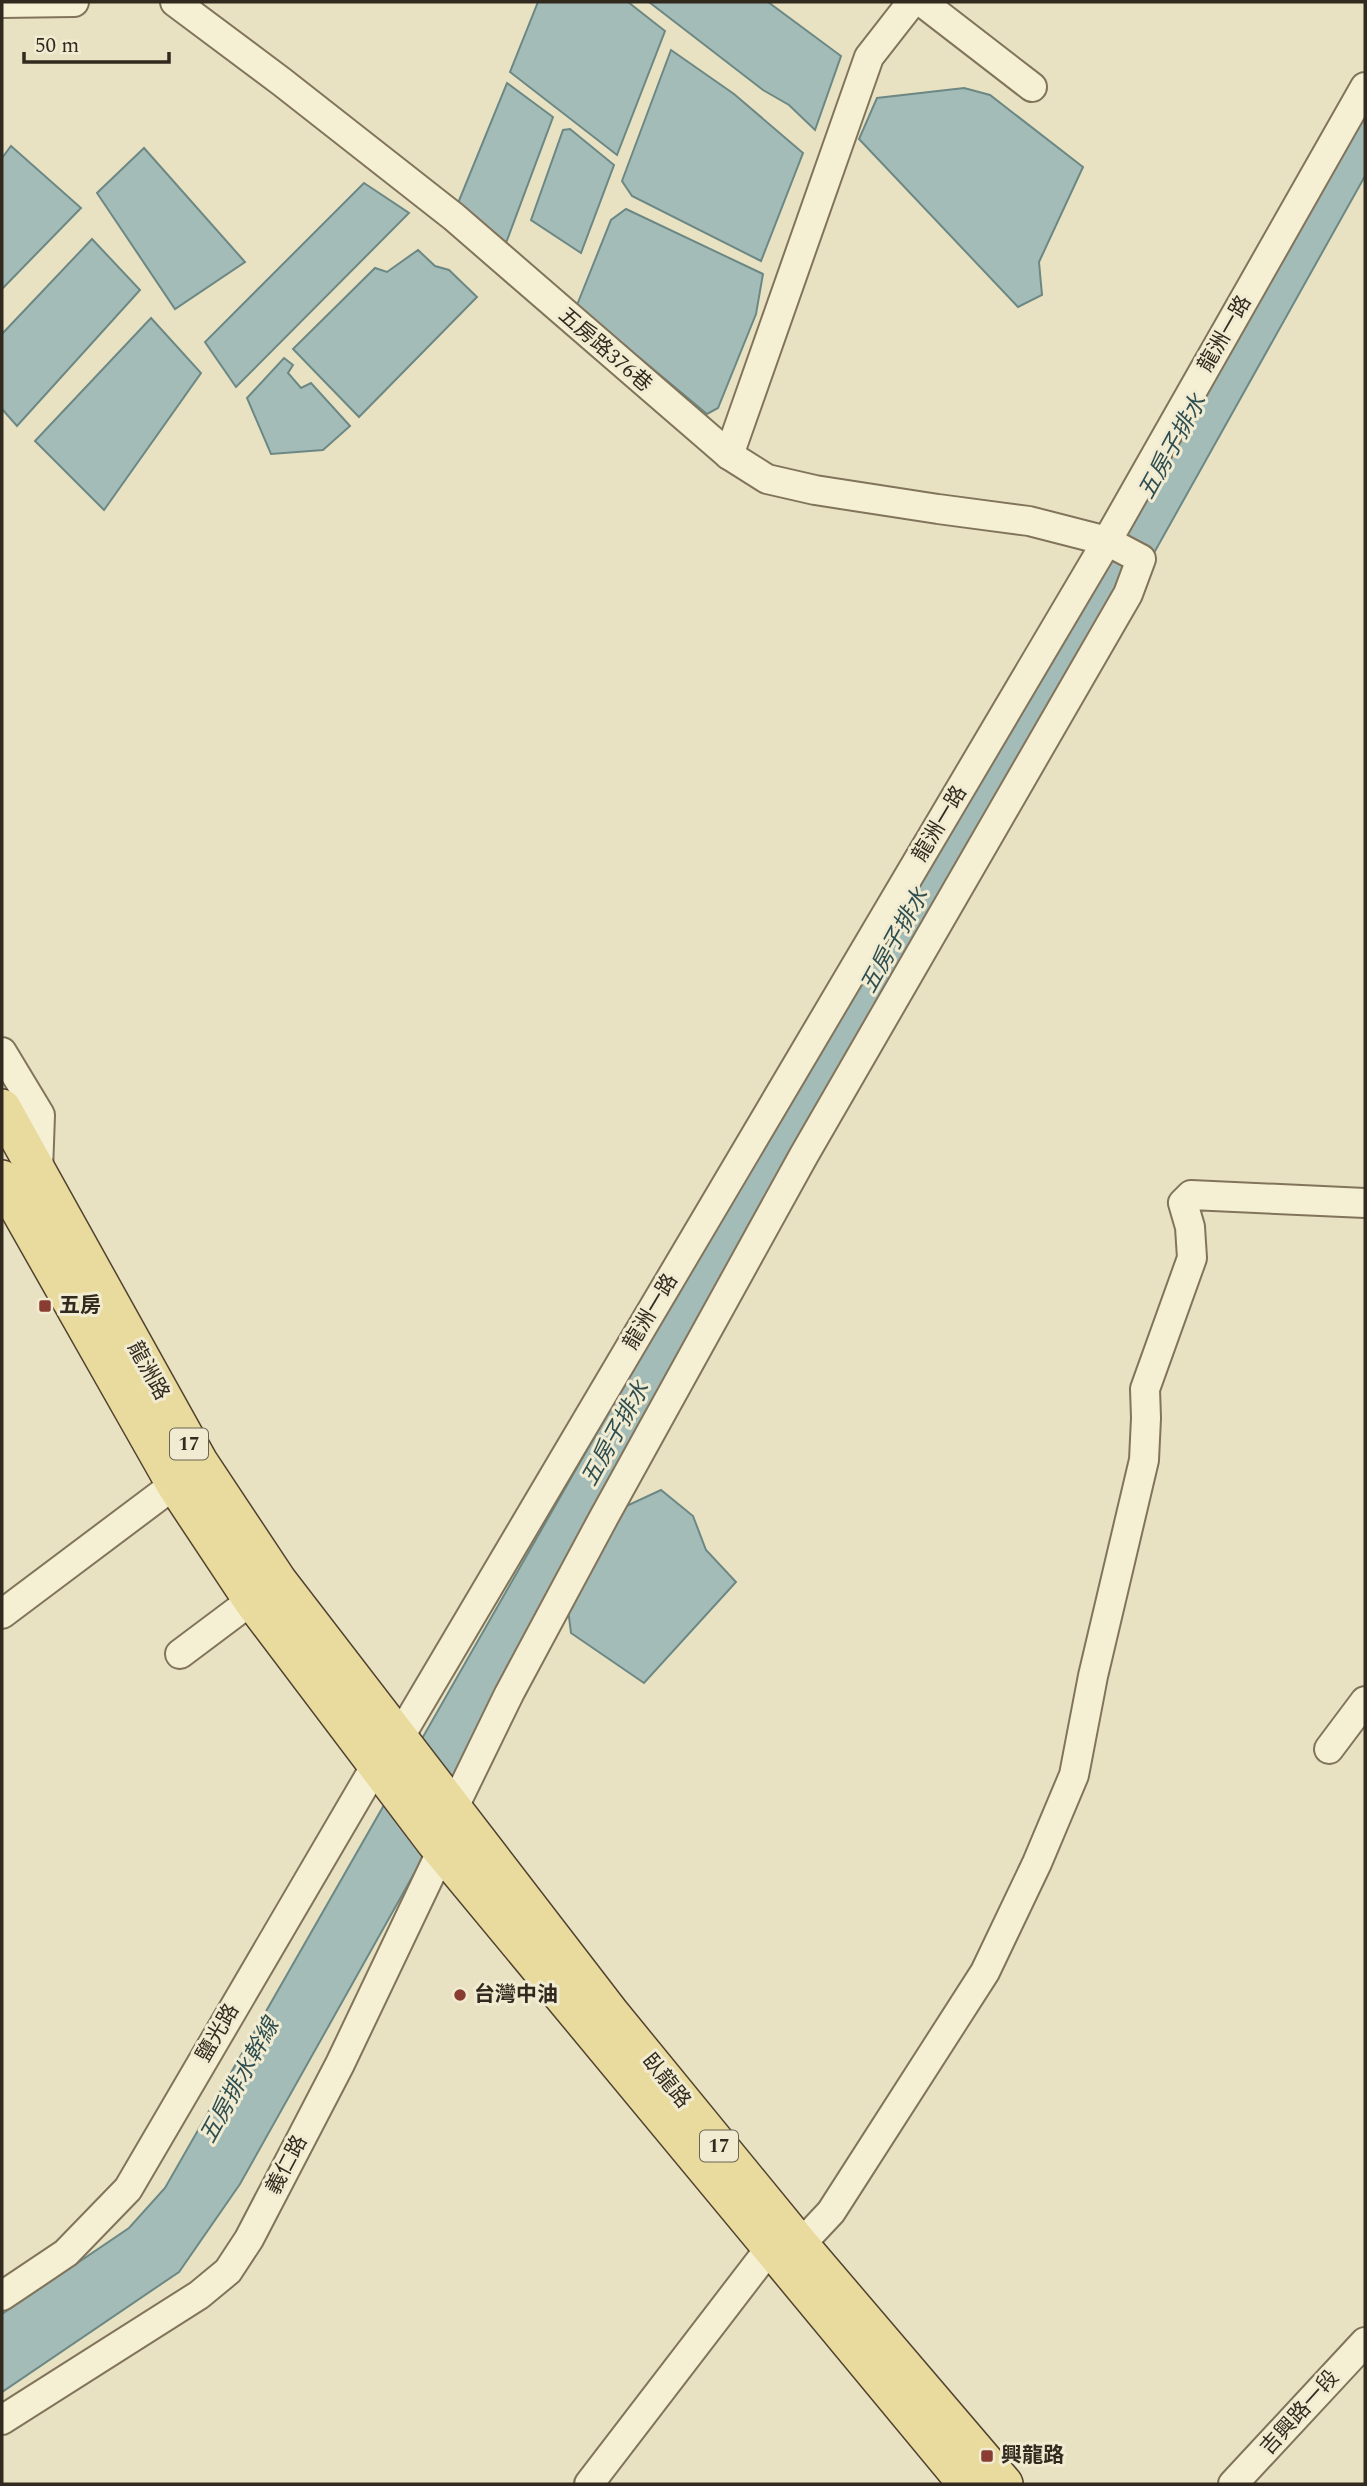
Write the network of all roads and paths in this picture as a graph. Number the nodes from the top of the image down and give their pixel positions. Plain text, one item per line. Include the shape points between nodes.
1 (74, 2) edge
2 (175, 2) edge
3 (912, 2) edge
4 (922, 2) edge
5 (2, 3) edge
6 (1032, 87) dead end
7 (1365, 87) edge
8 (729, 455) junction
9 (1123, 549) junction
10 (2, 1052) edge
11 (2, 1108) edge
12 (12, 1181) edge
13 (1365, 1203) edge
14 (175, 1484) junction
15 (252, 1600) junction
16 (2, 1614) edge
17 (180, 1654) dead end
18 (1365, 1701) edge
19 (406, 1747) junction
20 (1329, 1749) dead end
21 (384, 1776) junction
22 (449, 1805) junction
23 (438, 1846) junction
24 (785, 2247) junction
25 (2, 2296) edge
26 (1365, 2342) edge
27 (2, 2420) edge
28 (589, 2484) edge
29 (967, 2484) edge
30 (1004, 2484) edge
31 (1233, 2484) edge

1 - 5 street
2 - 8 street, 五房路376巷 via 454,217
3 - 8 street via 869,57
4 - 6 street
7 - 9 street, 龍洲一路
8 - 9 street, 五房路376巷 via 767,479 1029,521
9 - 19 street, 龍洲一路
9 - 22 street, 義仁路 via 1128,594 797,1167
10 - 12 street via 40,1115
11 - 12 main road, 龍洲路 / 17
12 - 14 main road, 龍洲路 / 17
12 - 19 main road, 龍洲路 / 17 via 278,1581
13 - 24 street via 1191,1195 1184,1203 1192,1258 1145,1389 1144,1460 1074,1774 985,1972 831,2212
14 - 15 main road, 龍洲路 / 17
14 - 16 street
15 - 17 street
15 - 21 main road, 龍洲路 / 17
18 - 20 street
19 - 21 street, 鹽光路
19 - 22 main road, 17
21 - 23 main road, 17
21 - 25 street, 鹽光路 via 128,2189 66,2253
22 - 23 street, 義仁路
22 - 24 main road, 臥龍路 / 17
23 - 24 main road, 臥龍路 / 17
23 - 27 street, 義仁路 via 340,2064 228,2271 200,2295
24 - 28 street
24 - 29 main road, 臥龍路 / 17
24 - 30 main road, 臥龍路 / 17
26 - 31 street, 吉興路一段

